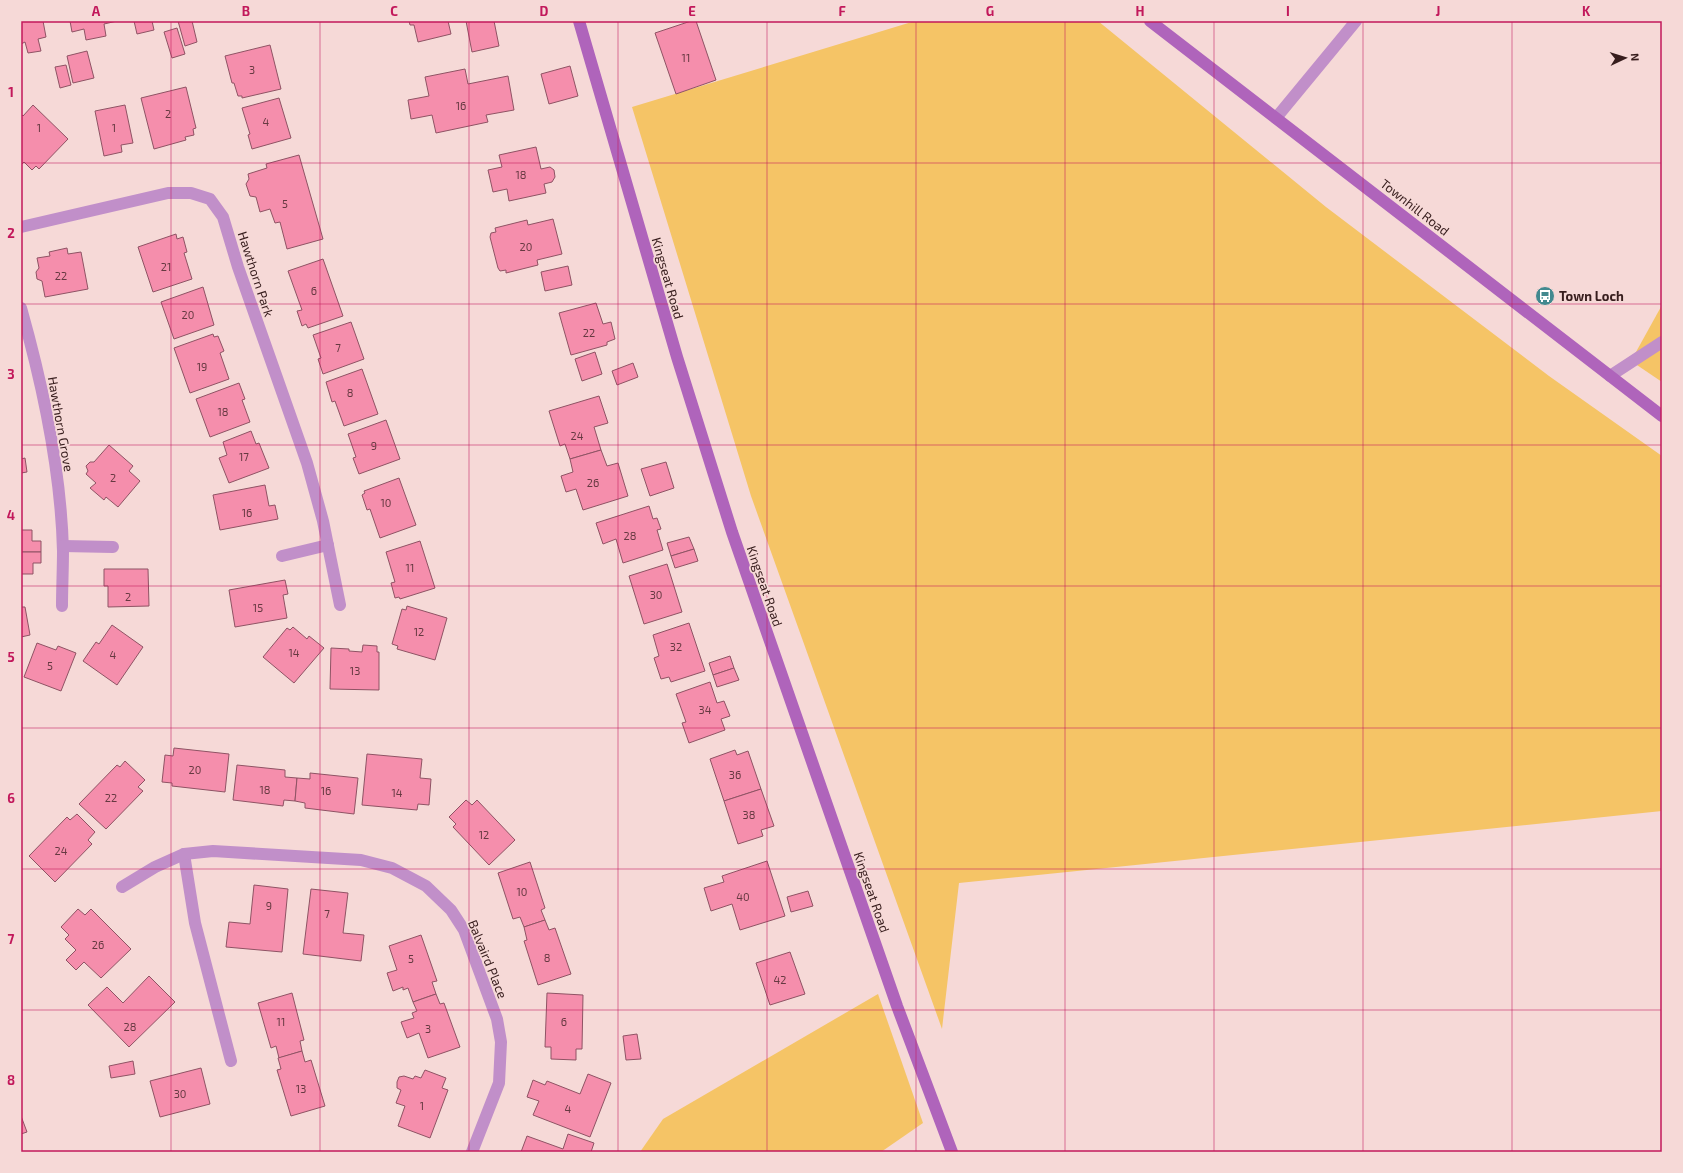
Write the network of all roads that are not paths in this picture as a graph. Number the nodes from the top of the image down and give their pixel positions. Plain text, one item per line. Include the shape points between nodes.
1 (579, 21) edge
2 (1150, 21) edge
3 (1356, 21) edge
4 (1276, 118) junction
5 (21, 227) edge
6 (21, 308) edge
7 (1662, 342) edge
8 (1610, 376) junction
9 (1662, 416) edge
10 (328, 545) junction
11 (63, 546) junction
12 (113, 547) dead end
13 (282, 556) dead end
14 (340, 605) dead end
15 (62, 606) dead end
16 (184, 854) junction
17 (122, 887) dead end
18 (231, 1061) dead end
19 (472, 1152) edge
20 (952, 1152) edge

1 - 20 street, Kingseat Road via 675,350 732,532 897,1006
2 - 4 street, Townhill Road
3 - 4 street
4 - 8 street, Townhill Road
5 - 10 street, Hawthorn Park via 168,193 191,193 210,199 222,217 307,463
6 - 11 street, Hawthorn Grove via 35,358 49,426
7 - 8 street
8 - 9 street, Townhill Road
10 - 13 street
10 - 14 street, Hawthorn Park
11 - 12 street
11 - 15 street, Hawthorn Grove
16 - 17 street, Balvaird Place via 155,867
16 - 18 street via 195,923
16 - 19 street, Balvaird Place via 213,851 361,860 392,868 426,886 451,910 464,930 478,966 497,1019 501,1042 499,1083

